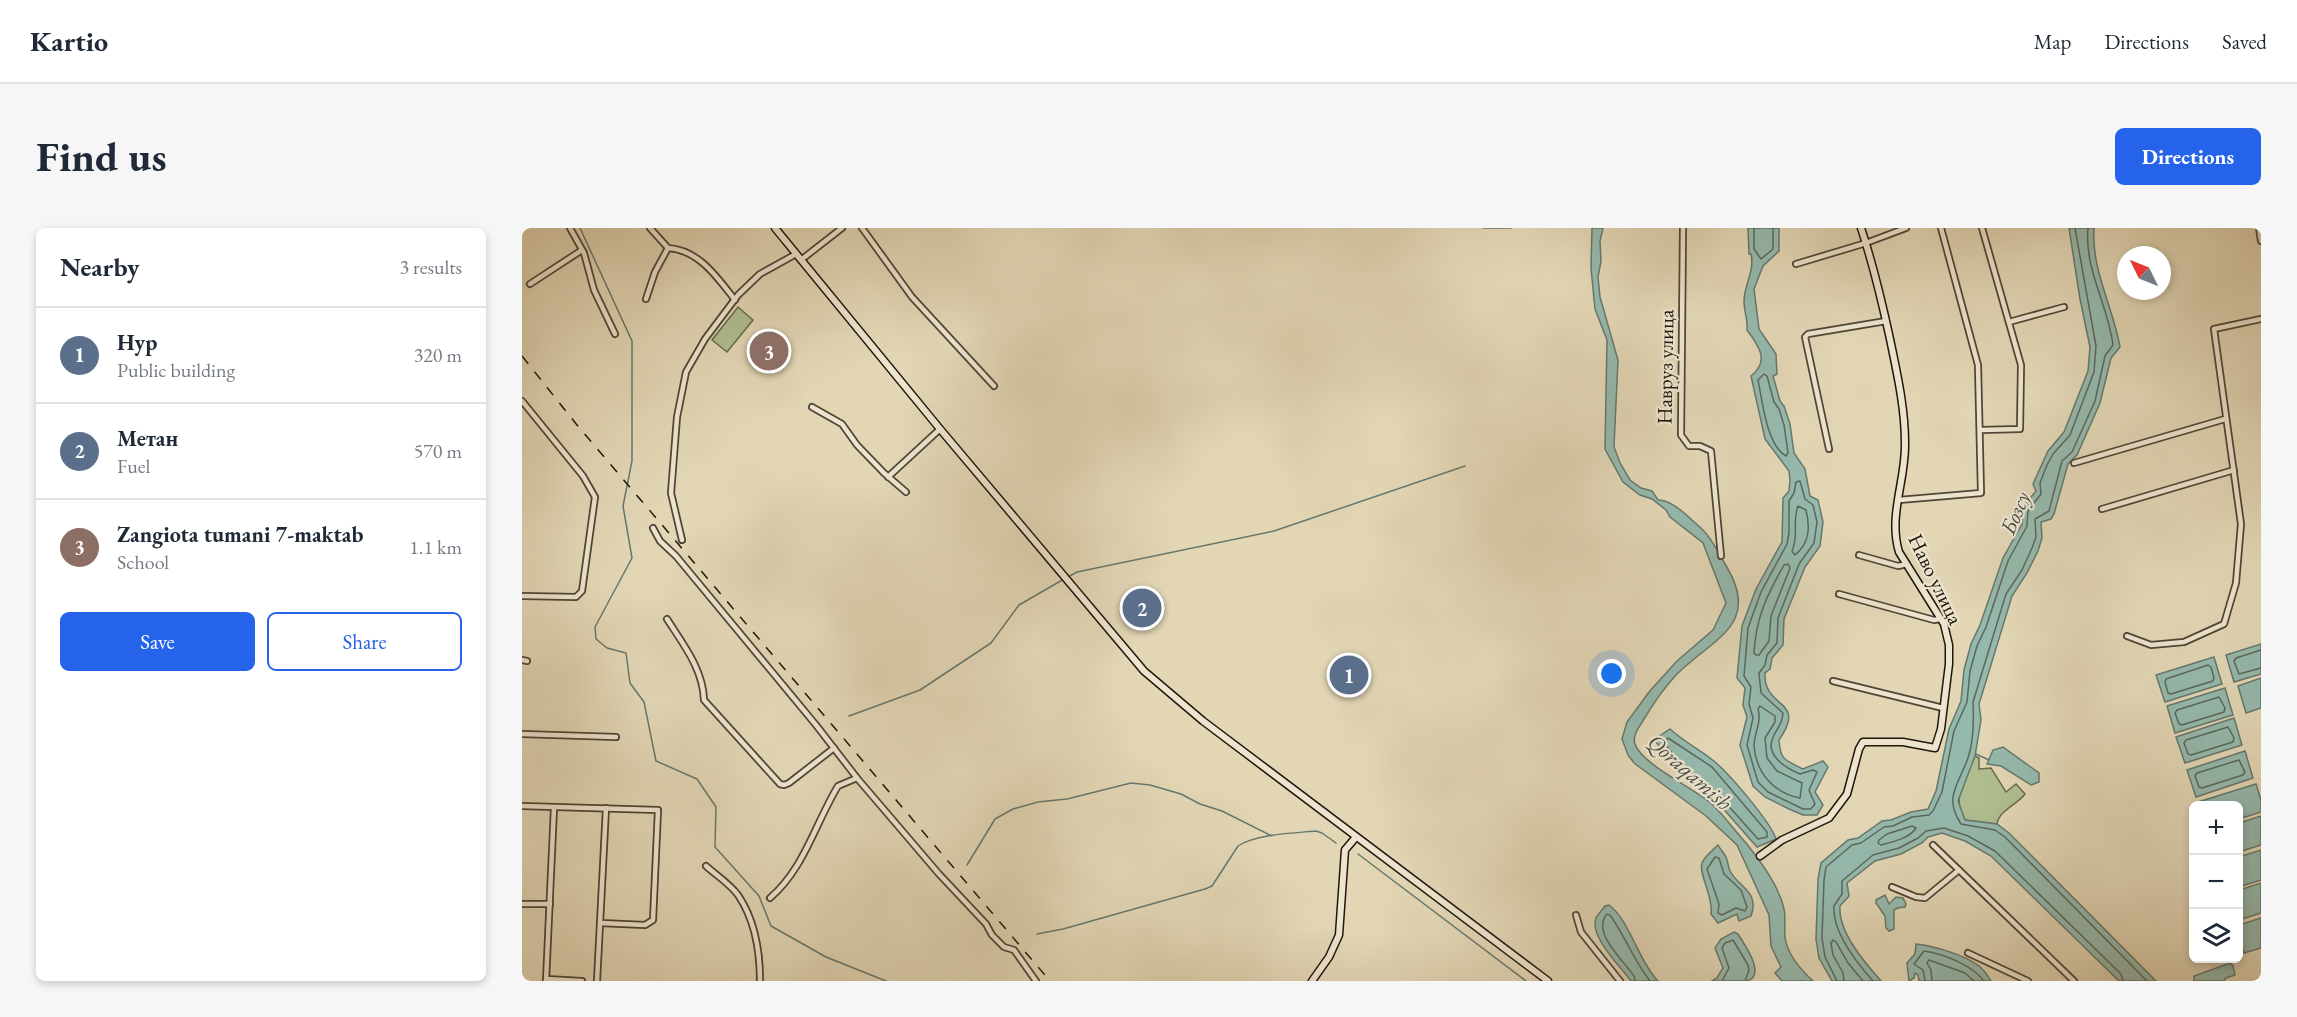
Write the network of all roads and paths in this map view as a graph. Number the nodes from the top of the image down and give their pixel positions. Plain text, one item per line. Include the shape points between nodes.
1 (570, 228) edge
2 (650, 228) edge
3 (775, 228) edge
4 (842, 228) edge
5 (862, 228) edge
6 (1683, 228) edge
7 (1862, 228) edge
8 (1906, 228) edge
9 (1941, 228) edge
10 (1982, 228) edge
11 (2259, 228) edge
12 (2261, 241) edge
13 (1866, 243) junction
14 (668, 248) junction
15 (582, 250) junction
16 (796, 254) junction
17 (801, 260) junction
18 (1796, 264) dead end
19 (530, 284) dead end
20 (645, 299) dead end
21 (735, 300) junction
22 (2064, 306) dead end
23 (2261, 319) edge
24 (1886, 321) junction
25 (2009, 322) junction
26 (615, 334) dead end
27 (994, 386) dead end
28 (522, 401) edge
29 (812, 407) dead end
30 (2225, 419) junction
31 (939, 429) junction
32 (1981, 430) junction
33 (1828, 449) dead end
34 (2074, 463) dead end
35 (2234, 470) junction
36 (888, 477) junction
37 (906, 492) dead end
38 (1899, 500) junction
39 (2102, 509) dead end
40 (653, 528) dead end
41 (682, 540) dead end
42 (1859, 555) dead end
43 (1721, 556) dead end
44 (1907, 564) junction
45 (1839, 594) dead end
46 (522, 596) edge
47 (667, 619) dead end
48 (1940, 619) junction
49 (2127, 636) dead end
50 (1833, 681) dead end
51 (1943, 708) junction
52 (522, 734) edge
53 (616, 737) dead end
54 (834, 748) junction
55 (857, 777) junction
56 (522, 806) edge
57 (554, 808) junction
58 (606, 808) junction
59 (1344, 828) junction
60 (1356, 837) junction
61 (1933, 845) dead end
62 (1346, 850) junction
63 (1760, 856) dead end
64 (706, 866) dead end
65 (1959, 870) junction
66 (1892, 887) dead end
67 (770, 898) dead end
68 (522, 904) edge
69 (550, 904) junction
70 (1576, 915) dead end
71 (600, 923) junction
72 (1968, 953) dead end
73 (546, 980) edge
74 (2070, 980) edge
75 (582, 981) edge
76 (597, 981) edge
77 (760, 981) edge
78 (1036, 981) edge
79 (1312, 981) edge
80 (1548, 981) edge
81 (1620, 981) edge
82 (2028, 981) edge

1 - 15 street
2 - 14 street
3 - 16 main road
4 - 17 street
5 - 27 street via 912,297
6 - 43 street, Навруз улица via 1681,435 1689,446 1711,451
7 - 13 main road, Наво улица
8 - 13 street
9 - 32 street via 1978,365
10 - 25 street
11 - 12 street
13 - 18 street
13 - 24 main road, Наво улица
14 - 20 street
14 - 21 street via 706,263
15 - 19 street
15 - 26 street via 594,290
16 - 17 main road
16 - 21 street via 760,274
17 - 31 main road
21 - 41 street via 686,372 677,417 671,493
22 - 25 street
23 - 30 street via 2214,329
24 - 33 street via 1805,337
24 - 38 main road, Наво улица via 1905,444
25 - 32 street via 2021,365 2020,429
28 - 46 street via 583,476 595,497 582,591 576,597
29 - 36 street via 842,424
30 - 34 street
30 - 35 street
31 - 36 street
31 - 59 main road via 1144,671
32 - 38 street via 1981,493
35 - 39 street
35 - 49 street via 2241,524 2236,583 2224,624 2184,642 2151,645
36 - 37 street
38 - 44 main road, Наво улица via 1894,522 1896,539
40 - 54 street
42 - 44 street via 1898,566
44 - 48 main road, Наво улица
45 - 48 street
47 - 54 street via 703,683 704,700 780,784 789,783
48 - 51 main road, Наво улица via 1949,645
50 - 51 street
51 - 63 main road, Наво улица via 1935,748 1904,742 1863,742 1847,794 1829,818 1782,840
52 - 53 street
54 - 55 street
55 - 67 street via 838,786 794,871
55 - 78 street via 992,935 1004,947 1014,950
56 - 57 street
57 - 58 street
57 - 69 street
58 - 71 street
58 - 71 street via 658,810 657,844 652,920 645,925
59 - 60 main road
59 - 62 main road
60 - 62 main road
60 - 80 main road
61 - 65 street
62 - 79 main road via 1339,936
64 - 77 street via 737,893 753,926
65 - 66 street via 1925,898
65 - 74 street
68 - 69 street
69 - 73 street
70 - 81 street via 1581,932
71 - 76 street
72 - 82 street
73 - 75 street

